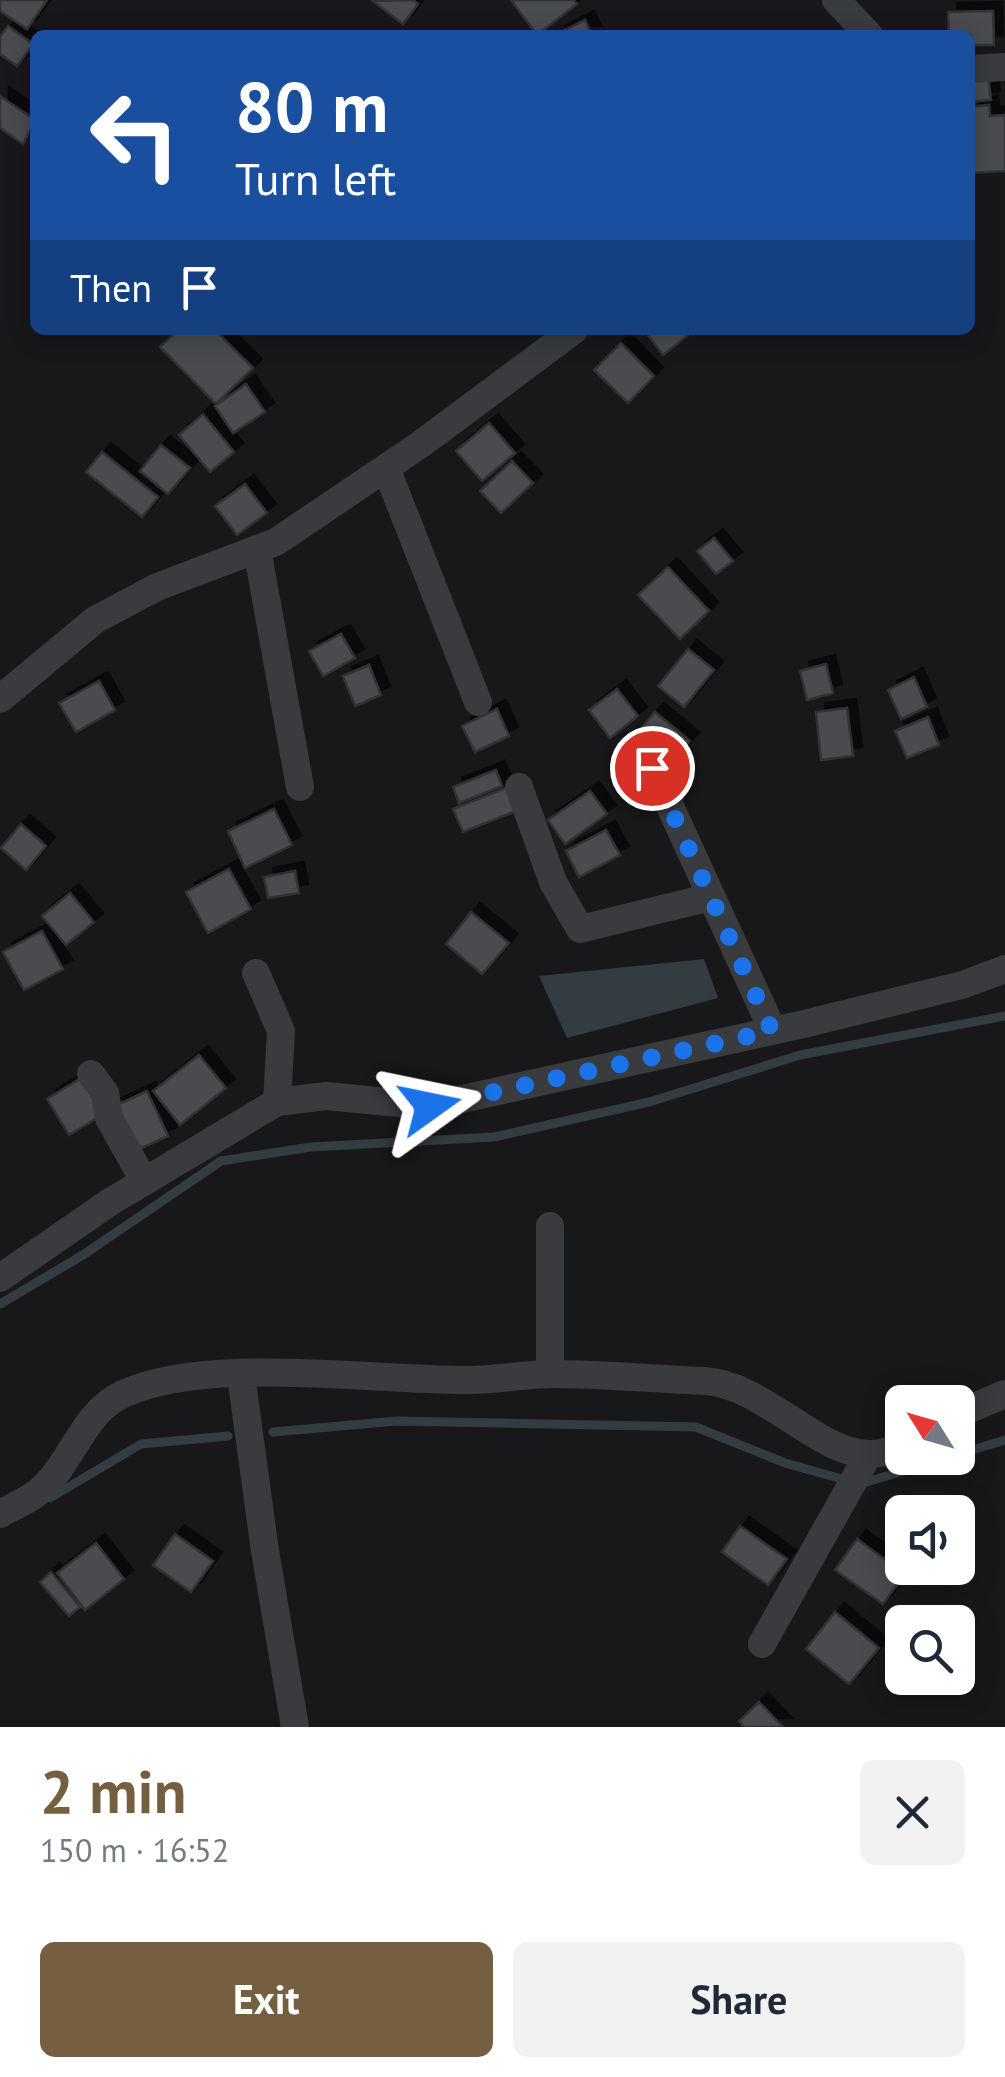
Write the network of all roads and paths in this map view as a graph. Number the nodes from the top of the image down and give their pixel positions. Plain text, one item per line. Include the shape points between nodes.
1 (836, 0) edge
2 (864, 30) edge
3 (1005, 67) edge
4 (975, 69) edge
5 (567, 335) edge
6 (386, 468) junction
7 (257, 550) junction
8 (0, 699) edge
9 (478, 702) dead end
10 (652, 768) dead end
11 (518, 786) dead end
12 (300, 787) dead end
13 (711, 898) junction
14 (1005, 970) edge
15 (256, 972) dead end
16 (772, 1031) junction
17 (91, 1074) dead end
18 (277, 1102) junction
19 (144, 1181) junction
20 (550, 1226) dead end
21 (0, 1278) edge
22 (550, 1374) junction
23 (242, 1375) junction
24 (1005, 1394) edge
25 (975, 1407) edge
26 (885, 1450) edge
27 (867, 1457) junction
28 (0, 1514) edge
29 (762, 1644) dead end
30 (295, 1727) edge

1 - 2 street
3 - 4 street
5 - 6 street
6 - 7 street
6 - 9 street
7 - 8 street via 95,620
7 - 12 street
10 - 13 street
11 - 13 street via 554,882 580,929
13 - 16 street
14 - 16 street
15 - 18 street via 281,1031
16 - 18 street via 430,1106 326,1096
17 - 19 street
18 - 19 street
19 - 21 street
20 - 22 street
22 - 23 street via 472,1380
22 - 27 street via 714,1382 761,1397 847,1454
23 - 28 street via 177,1380 120,1395 88,1424 45,1487
23 - 30 street
24 - 25 street
26 - 27 street
27 - 29 street

